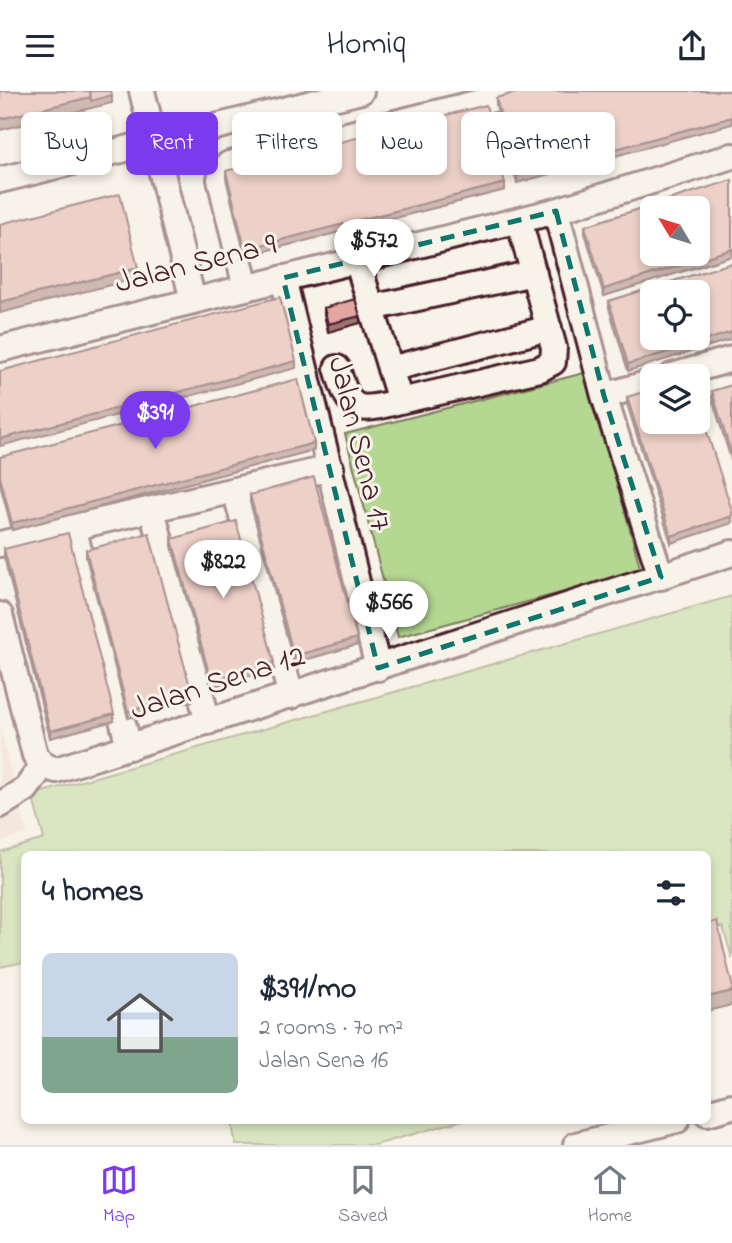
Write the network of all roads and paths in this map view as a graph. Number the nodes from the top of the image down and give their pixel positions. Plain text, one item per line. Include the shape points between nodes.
1 (142, 91) edge
2 (360, 91) edge
3 (525, 91) edge
4 (148, 112) edge
5 (218, 127) edge
6 (126, 150) edge
7 (732, 156) edge
8 (164, 175) edge
9 (0, 180) edge
10 (556, 211) junction
11 (519, 220) junction
12 (357, 260) junction
13 (534, 273) junction
14 (282, 278) junction
15 (246, 288) junction
16 (193, 301) junction
17 (372, 309) junction
18 (549, 328) junction
19 (0, 349) edge
20 (732, 359) edge
21 (710, 365) edge
22 (337, 368) dead end
23 (390, 369) junction
24 (307, 375) junction
25 (640, 386) edge
26 (604, 396) junction
27 (400, 401) junction
28 (0, 455) edge
29 (331, 468) junction
30 (235, 490) junction
31 (152, 510) junction
32 (73, 527) junction
33 (0, 544) edge
34 (732, 553) edge
35 (661, 577) junction
36 (0, 615) edge
37 (378, 668) junction
38 (291, 695) junction
39 (208, 722) junction
40 (129, 747) junction
41 (43, 765) junction
42 (0, 805) edge
43 (732, 1106) edge
44 (711, 1111) edge
45 (662, 1124) edge
46 (590, 1143) edge

1 - 4 street
2 - 5 street
3 - 15 street via 229,164 220,179
6 - 9 street
7 - 10 street, Jalan Sena 9
8 - 16 street
10 - 11 street, Jalan Sena 9
10 - 26 street
11 - 12 street, Jalan Sena 9
11 - 13 street
12 - 14 street, Jalan Sena 9
12 - 17 street
13 - 17 street
13 - 18 street
14 - 15 street, Jalan Sena 9
14 - 24 street, Jalan Sena 17
15 - 16 street, Jalan Sena 9
16 - 19 street, Jalan Sena 9
17 - 23 street
18 - 23 street
18 - 27 street via 553,362 540,369
20 - 21 street
22 - 27 street via 346,398 354,407 368,410
23 - 27 street
24 - 28 street
24 - 29 street, Jalan Sena 17
25 - 26 street
26 - 35 street
29 - 30 street
29 - 37 street, Jalan Sena 17
30 - 31 street
30 - 38 street
31 - 32 street
31 - 39 street
32 - 33 street
32 - 40 street
34 - 35 street, Jalan Sena 12
35 - 37 street, Jalan Sena 12
36 - 41 street via 35,755
37 - 38 street, Jalan Sena 12
38 - 39 street, Jalan Sena 12
39 - 40 street, Jalan Sena 12
40 - 41 street, Jalan Sena 12 via 56,770
41 - 42 street via 26,789
43 - 44 street
45 - 46 street

